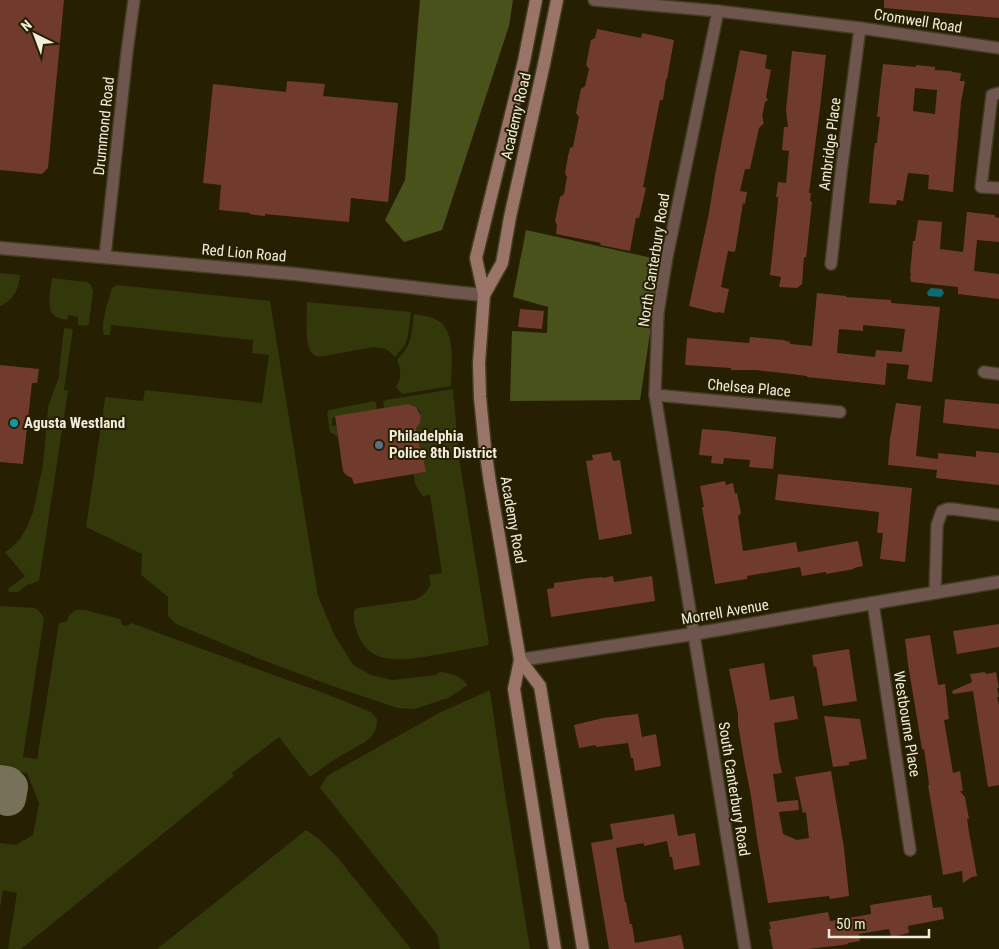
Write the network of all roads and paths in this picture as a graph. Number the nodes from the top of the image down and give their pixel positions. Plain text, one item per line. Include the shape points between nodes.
1 (134, 0) edge
2 (536, 0) edge
3 (557, 0) edge
4 (594, 0) edge
5 (718, 11) junction
6 (860, 28) junction
7 (999, 48) edge
8 (999, 93) edge
9 (999, 188) edge
10 (0, 248) edge
11 (105, 256) junction
12 (831, 264) dead end
13 (484, 294) junction
14 (984, 372) dead end
15 (999, 374) edge
16 (655, 395) junction
17 (840, 412) dead end
18 (999, 515) edge
19 (999, 582) edge
20 (935, 593) junction
21 (873, 603) junction
22 (693, 634) junction
23 (520, 660) junction
24 (910, 850) dead end
25 (555, 949) edge
26 (583, 949) edge
27 (745, 949) edge

1 - 11 street, Drummond Road
2 - 13 main road, Academy Road via 476,258
3 - 13 main road, Academy Road via 502,263
4 - 5 street, Cromwell Road
5 - 6 street, Cromwell Road
5 - 16 street, North Canterbury Road via 667,256 658,313
6 - 7 street, Cromwell Road
6 - 12 street, Ambridge Place
8 - 9 street via 992,95 981,187
10 - 11 street, Red Lion Road
11 - 13 street, Red Lion Road
13 - 23 main road, Academy Road via 479,363 485,448
14 - 15 street
16 - 17 street, Chelsea Place
16 - 22 street, North Canterbury Road
18 - 20 street via 953,508 942,511 937,525
19 - 20 street, Morrell Avenue
20 - 21 street, Morrell Avenue
21 - 22 street, Morrell Avenue
21 - 24 street, Westbourne Place
22 - 23 street, Morrell Avenue
22 - 27 street, South Canterbury Road
23 - 25 main road, Academy Road via 514,689
23 - 26 main road, Academy Road via 540,686

